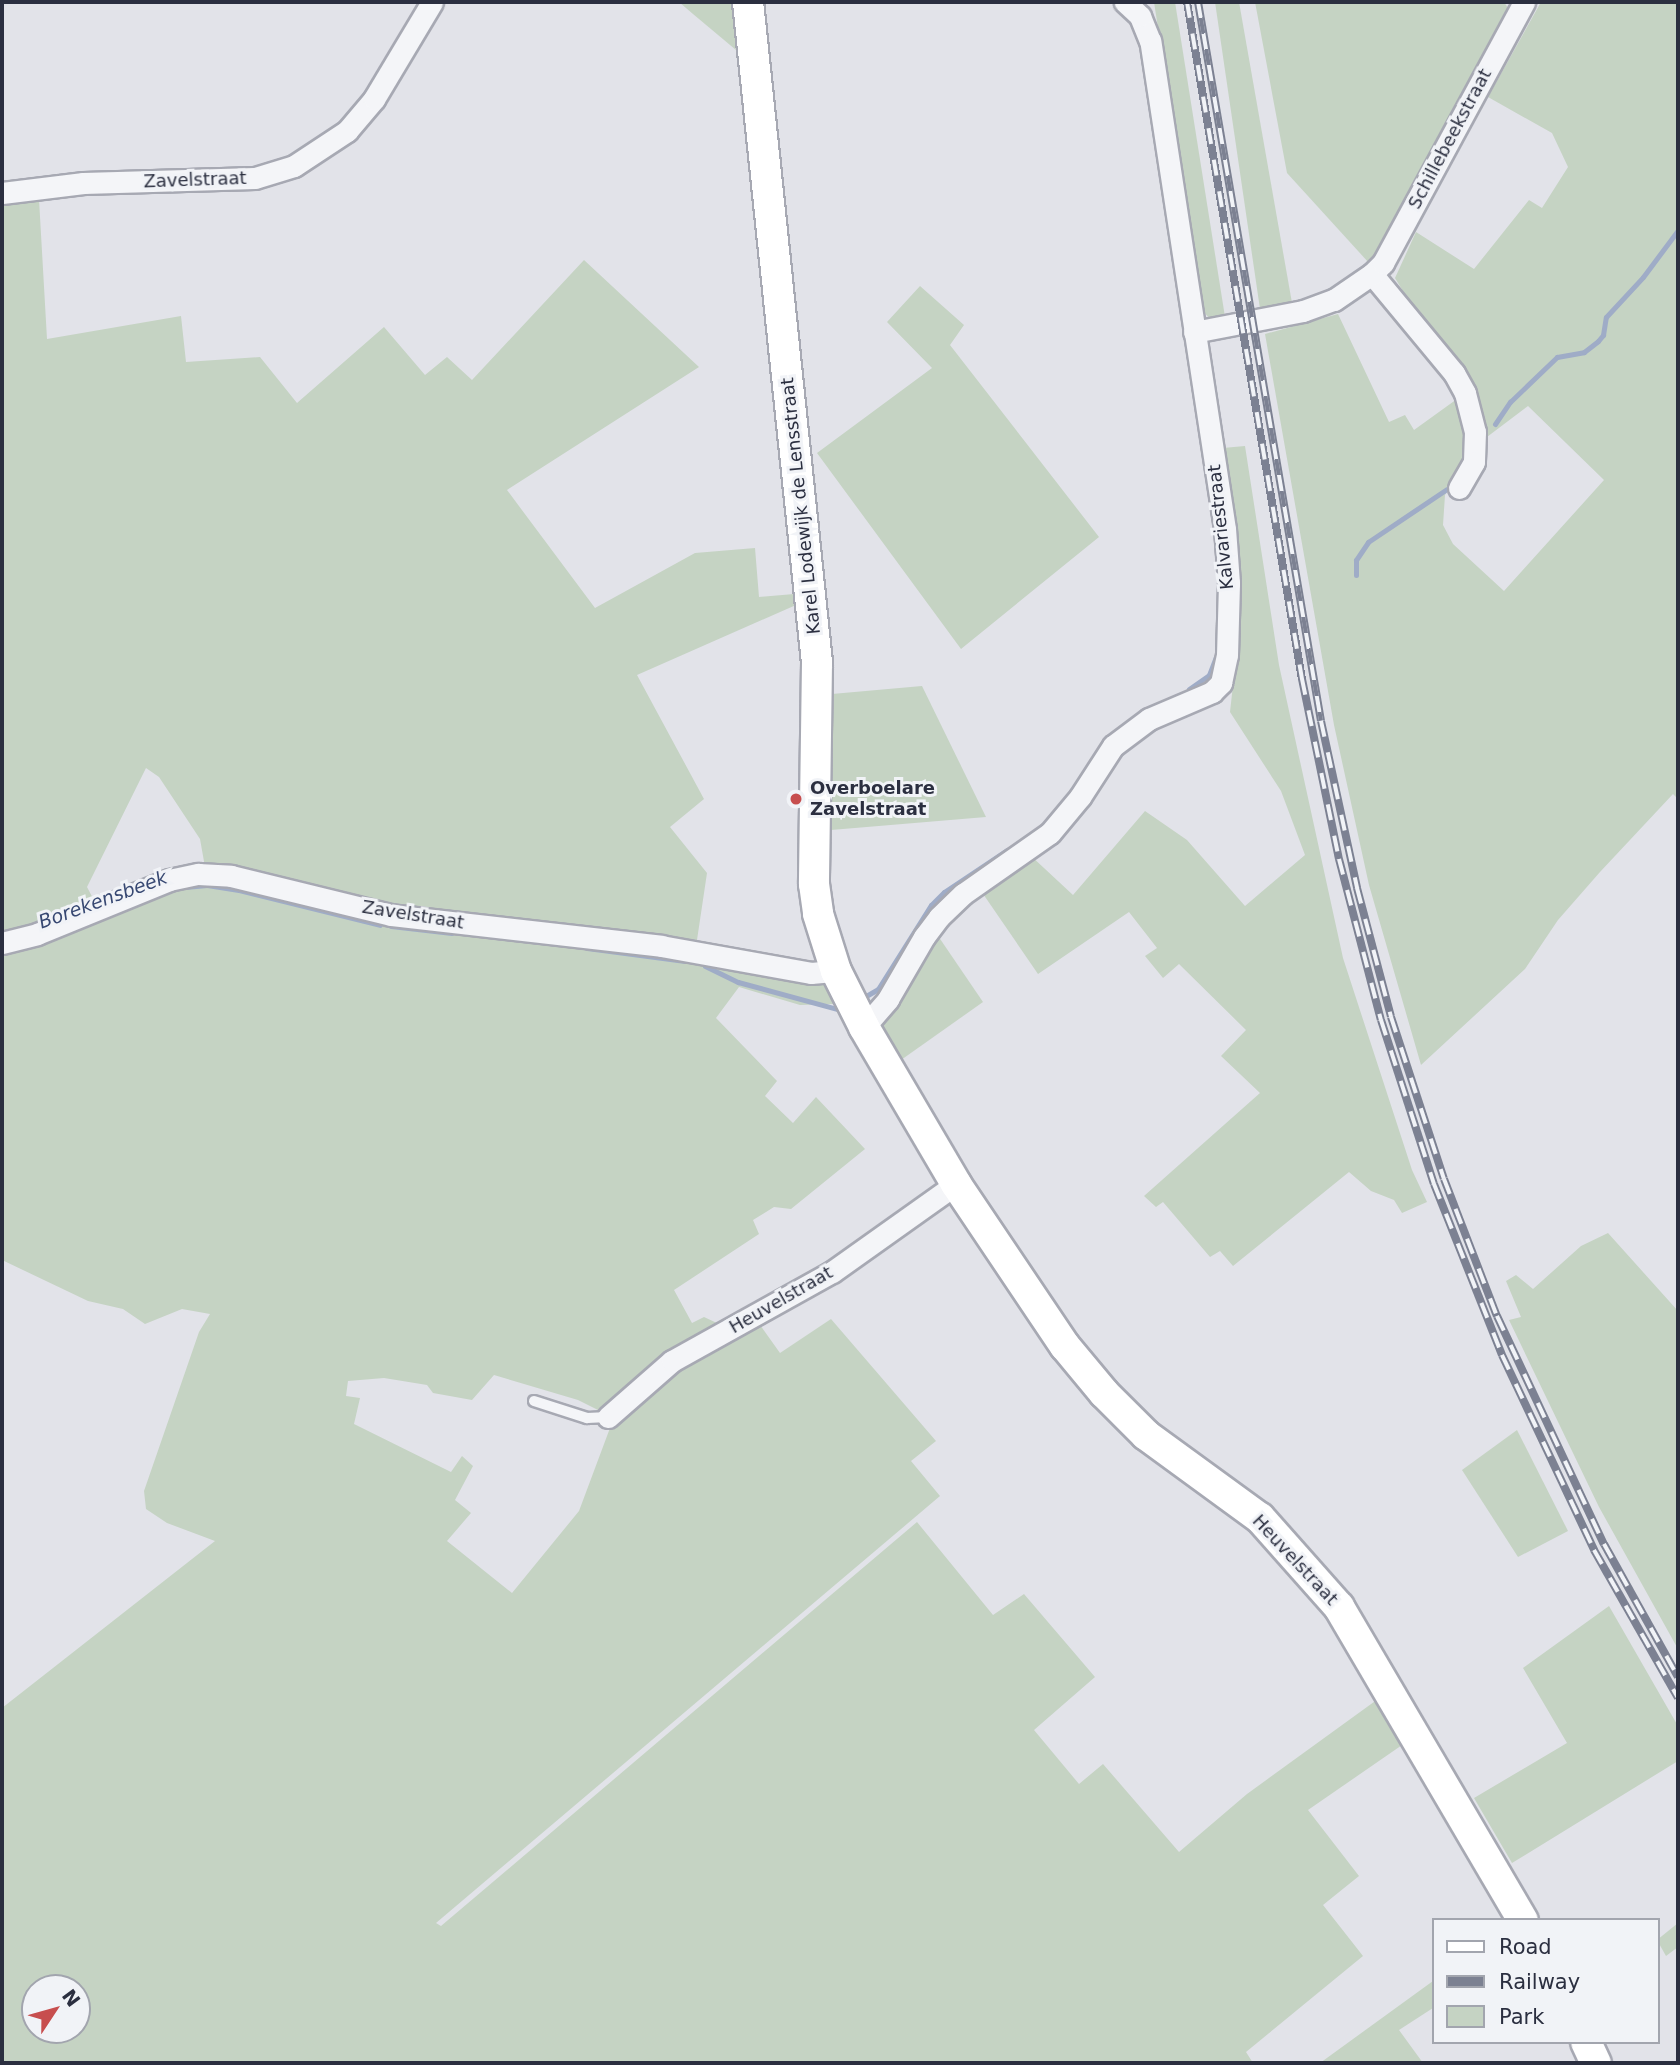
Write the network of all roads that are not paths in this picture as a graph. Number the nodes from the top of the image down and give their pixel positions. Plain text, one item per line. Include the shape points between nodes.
1 (432, 2) edge
2 (748, 2) edge
3 (1125, 2) edge
4 (1524, 2) edge
5 (2, 193) edge
6 (1372, 274) junction
7 (1194, 332) junction
8 (1459, 488) dead end
9 (2, 943) edge
10 (836, 971) junction
11 (859, 1016) junction
12 (956, 1184) junction
13 (534, 1401) dead end
14 (608, 1417) joint
15 (1522, 1918) edge
16 (1587, 2044) edge
17 (1596, 2063) edge

1 - 5 street, Zavelstraat via 374,99 339,137 294,166 255,178 83,183
2 - 10 street, Karel Lodewijk de Lensstraat via 817,663 814,884
3 - 7 street, Kalvariestraat via 1140,16 1150,41
4 - 6 street, Schillebeekstraat via 1383,263
6 - 7 street, Schillebeekstraat via 1334,300 1303,311
6 - 8 street via 1454,373 1465,393 1475,432 1474,462
7 - 11 street, Kalvariestraat via 1226,542 1227,655 1222,683 1212,692 1149,719 1113,746 1050,834 963,894 924,936 888,999
9 - 10 street, Zavelstraat via 37,934 169,880 198,874 231,876 391,915 661,946 811,973
10 - 11 street, Karel Lodewijk de Lensstraat
11 - 12 street, Heuvelstraat
12 - 14 street, Heuvelstraat via 832,1272 672,1361
12 - 15 street, Heuvelstraat via 1065,1346 1104,1393 1146,1435 1260,1518 1339,1608
13 - 14 lane via 587,1418
16 - 17 street

